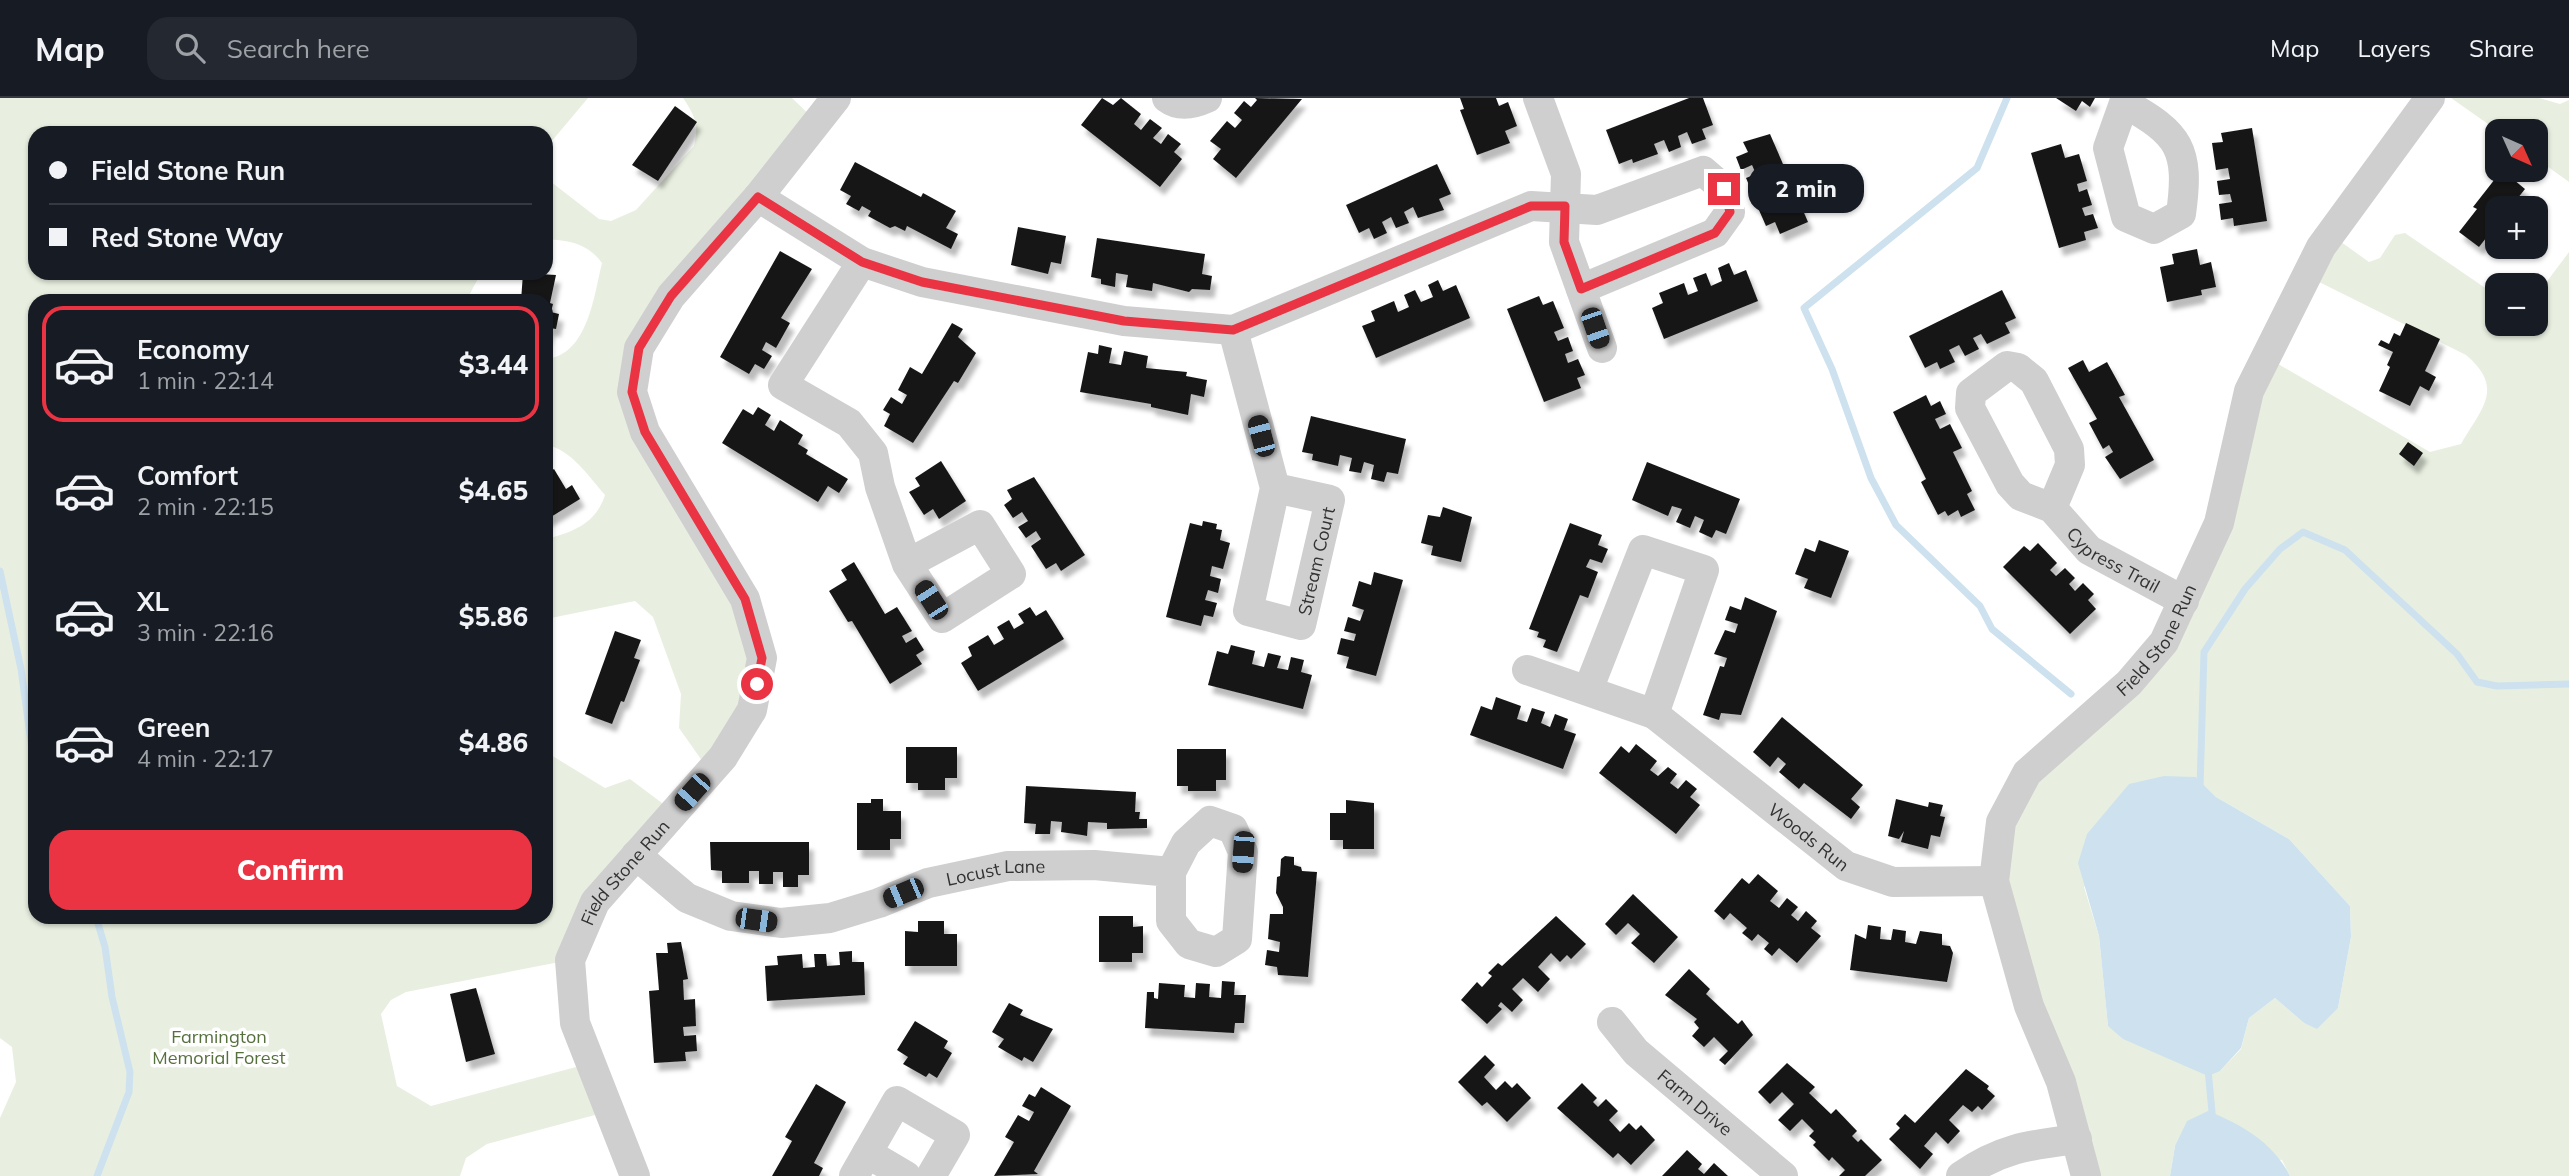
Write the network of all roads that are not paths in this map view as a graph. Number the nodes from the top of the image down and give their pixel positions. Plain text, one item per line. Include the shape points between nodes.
1 (836, 98) edge
2 (1167, 98) edge
3 (1207, 98) edge
4 (1538, 98) edge
5 (2430, 98) edge
6 (758, 197) junction
7 (1565, 206) junction
8 (862, 262) junction
9 (1581, 289) junction
10 (1233, 330) junction
11 (1602, 348) dead end
12 (1275, 488) dead end
13 (2052, 508) dead end
14 (907, 564) dead end
15 (2184, 601) junction
16 (1527, 670) dead end
17 (1588, 690) junction
18 (1654, 714) junction
19 (636, 855) junction
20 (1171, 872) dead end
21 (1994, 881) junction
22 (1612, 1022) dead end
23 (2077, 1139) junction
24 (861, 1164) edge
25 (635, 1176) edge
26 (906, 1176) edge
27 (931, 1176) edge
28 (1783, 1176) edge
29 (1961, 1176) edge
30 (2086, 1176) edge

1 - 6 street, Field Stone Run
2 - 3 street via 1188,104
4 - 7 street via 1566,174
5 - 15 street, Field Stone Run via 2321,247 2249,391 2219,523
6 - 8 street
6 - 19 street, Field Stone Run via 671,296 639,348 632,392 645,432 745,599 762,658 752,710 723,757
7 - 9 street via 1564,242
7 - 9 street via 1597,210 1703,171 1724,189 1730,212 1715,233
7 - 10 street via 1531,206
8 - 10 street via 922,282 1124,321
8 - 14 street via 783,386 849,423 873,453
9 - 11 street
10 - 12 street
13 - 15 street, Cypress Trail via 2089,550
15 - 21 street, Field Stone Run via 2164,642 2129,683 2027,774 2001,822
16 - 17 street, Woods Run
17 - 18 street, Woods Run
17 - 18 street via 1643,550 1704,570
18 - 21 street, Woods Run via 1846,866 1894,882
19 - 20 street, Locust Lane via 687,898 732,916 781,923 830,918 928,883 1008,866 1094,865
19 - 25 street, Field Stone Run via 595,902 570,960 575,1023
21 - 23 street, Field Stone Run via 2029,1006 2061,1082
22 - 28 street, Farm Drive via 1636,1052
23 - 29 street via 1988,1157
23 - 30 street, Field Stone Run
24 - 26 street
24 - 27 street via 897,1101 955,1135

